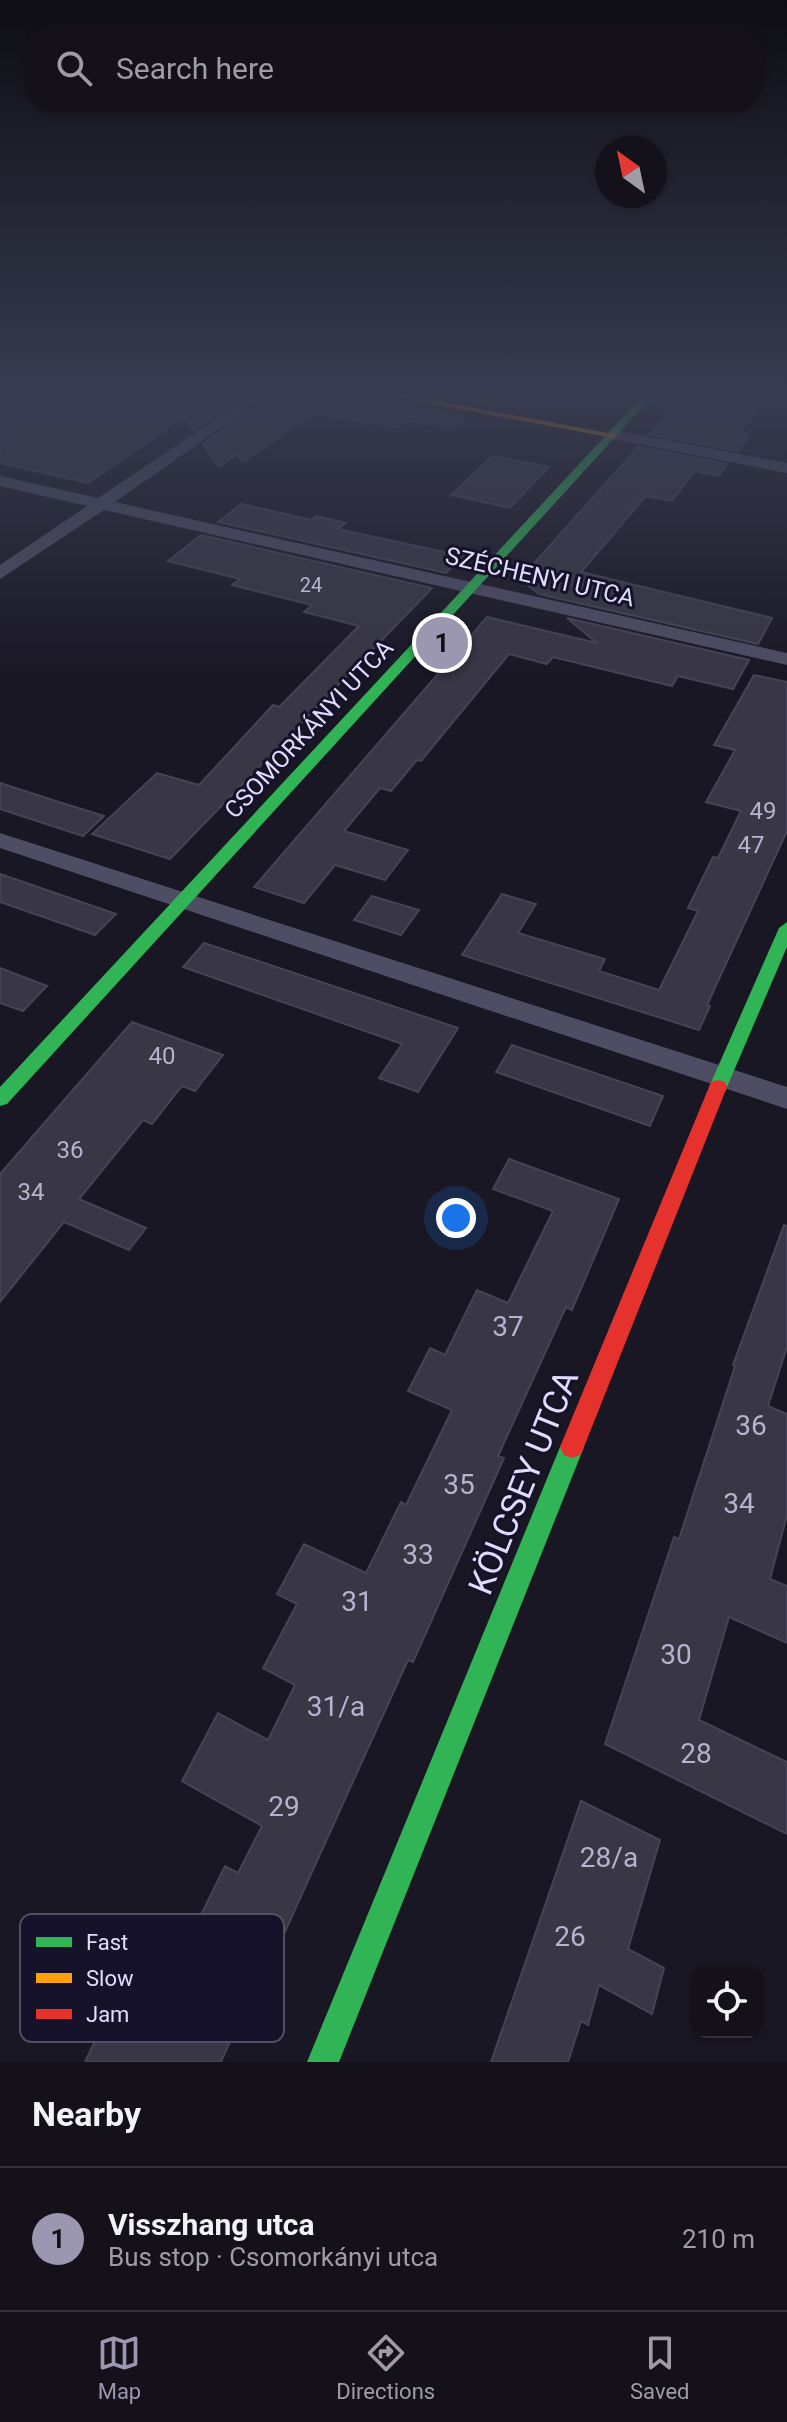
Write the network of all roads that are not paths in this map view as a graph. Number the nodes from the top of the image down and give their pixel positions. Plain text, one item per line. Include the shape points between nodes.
1 (22, 486) edge
2 (125, 486) edge
3 (566, 486) edge
4 (99, 504) junction
5 (0, 573) edge
6 (474, 586) junction
7 (787, 659) edge
8 (0, 840) edge
9 (185, 899) junction
10 (787, 928) edge
11 (722, 1076) junction
12 (787, 1098) edge
13 (0, 1099) edge
14 (323, 2062) edge

1 - 4 street, SZÉCHENYI UTCA
2 - 4 street
3 - 6 street, CSOMORKÁNYI UTCA
4 - 5 street
4 - 6 street, SZÉCHENYI UTCA
6 - 7 street, SZÉCHENYI UTCA
6 - 9 street, CSOMORKÁNYI UTCA
8 - 9 street
9 - 11 street
9 - 13 street, CSOMORKÁNYI UTCA
10 - 11 street, KÖLCSEY UTCA
11 - 12 street
11 - 14 street, KÖLCSEY UTCA

